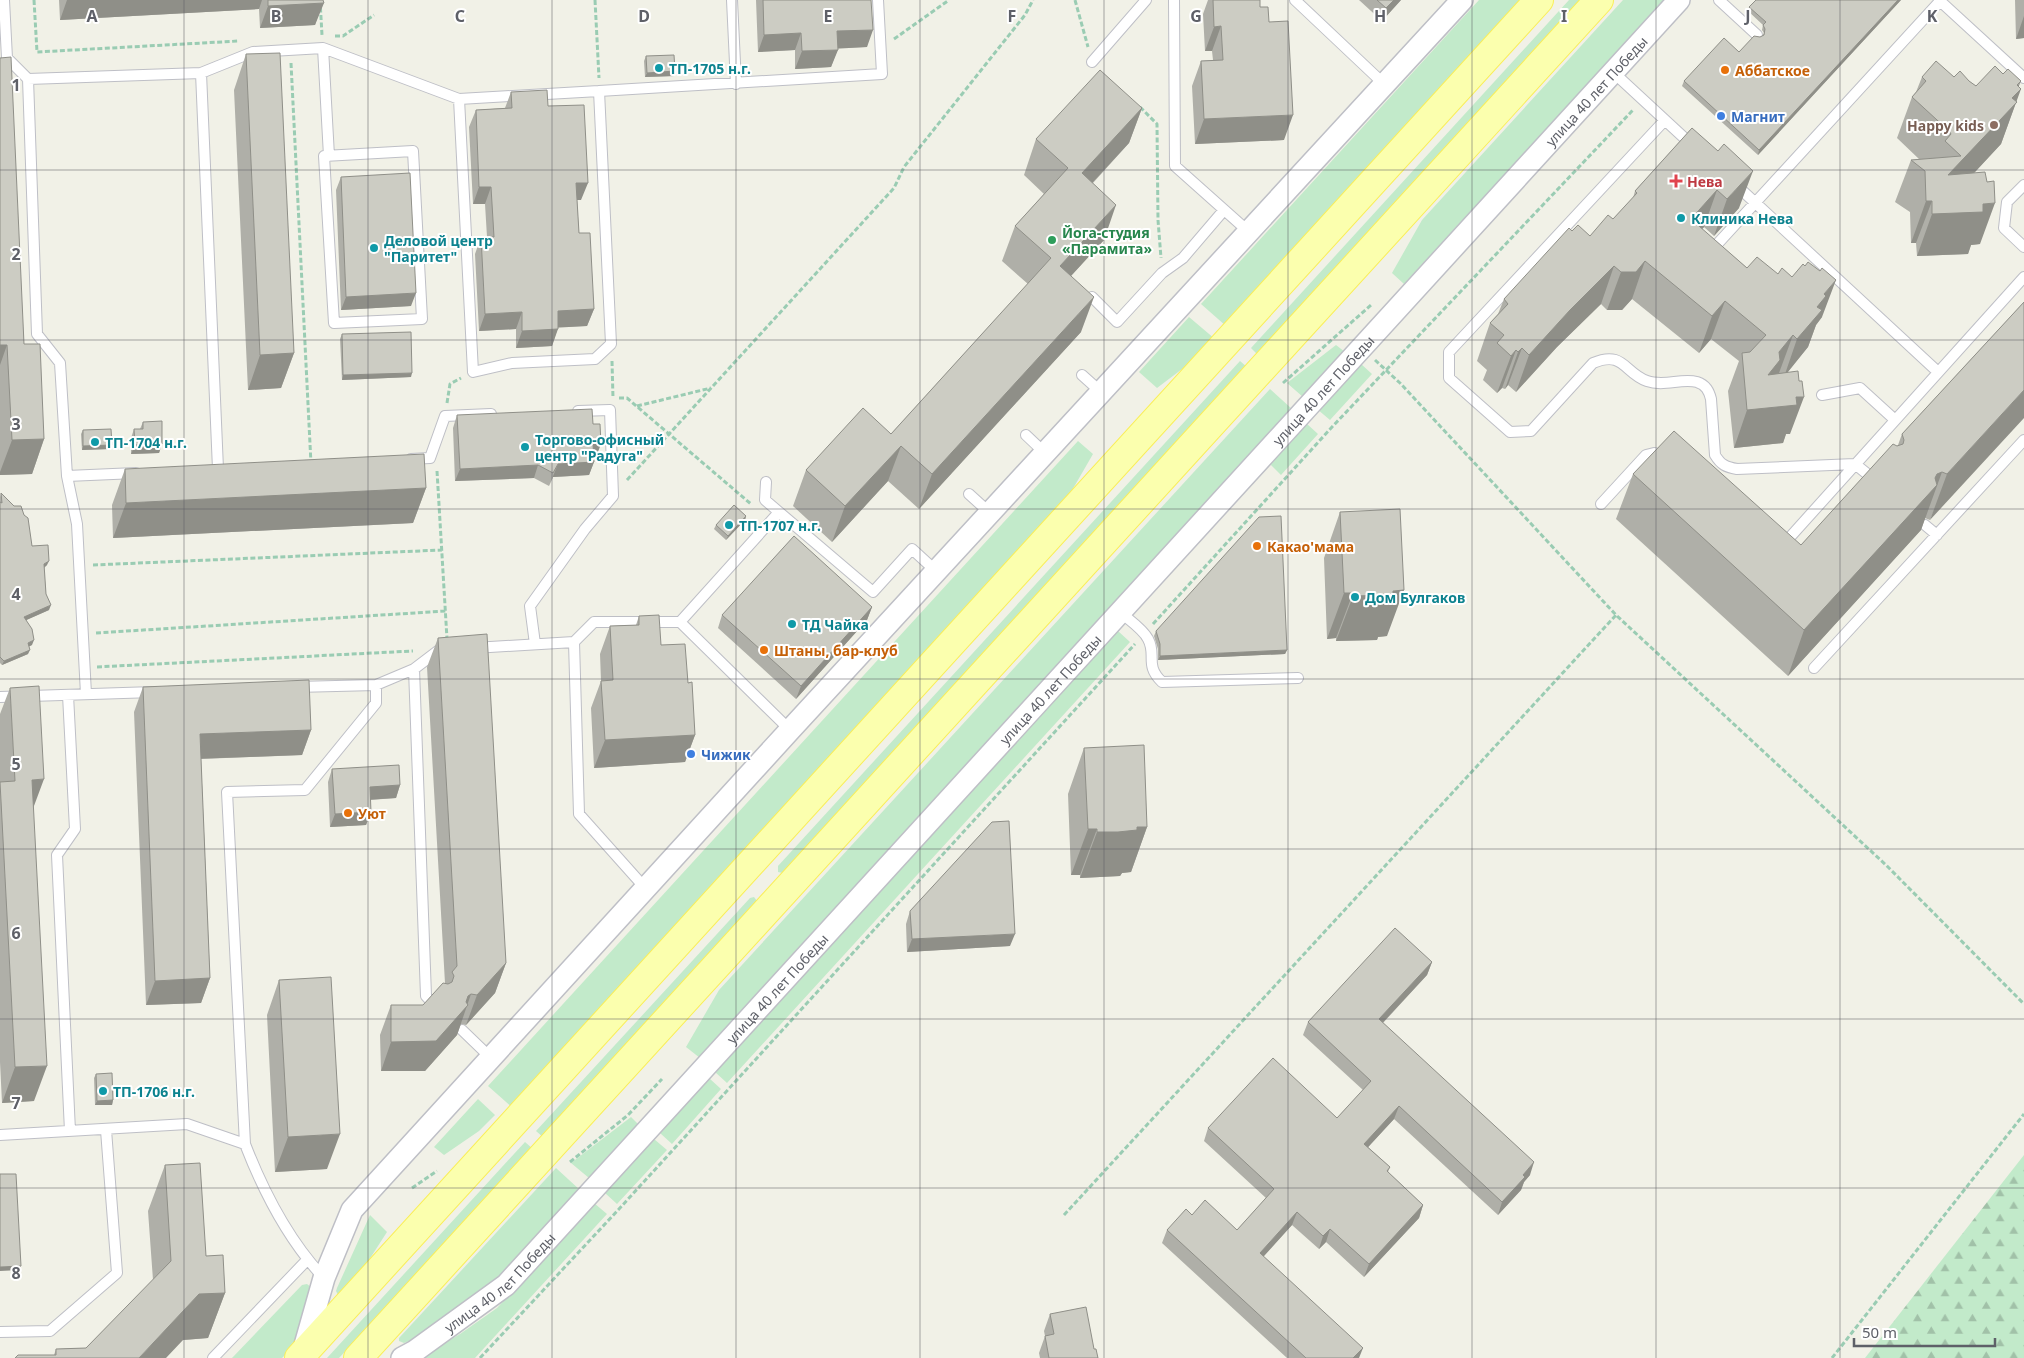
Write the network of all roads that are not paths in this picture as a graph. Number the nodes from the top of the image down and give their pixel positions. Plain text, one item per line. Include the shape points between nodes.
1 (4, 0) edge
2 (732, 0) edge
3 (878, 0) edge
4 (1146, 0) edge
5 (1174, 0) edge
6 (1295, 0) edge
7 (1462, 0) edge
8 (1539, 0) edge
9 (1599, 0) edge
10 (1679, 0) edge
11 (1719, 0) edge
12 (1940, 0) edge
13 (1757, 35) edge
14 (323, 48) junction
15 (3, 58) edge
16 (1092, 62) road end
17 (1613, 72) junction
18 (201, 73) junction
19 (2024, 78) edge
20 (28, 79) junction
21 (736, 84) junction
22 (1384, 84) junction
23 (599, 91) junction
24 (459, 99) junction
25 (1665, 120) junction
26 (1700, 152) edge
27 (329, 156) junction
28 (1727, 177) edge
29 (2024, 185) edge
30 (1754, 202) junction
31 (1224, 210) junction
32 (1249, 232) junction
33 (2024, 247) edge
34 (1712, 264) edge
35 (2024, 277) edge
36 (1092, 297) edge
37 (1938, 372) junction
38 (1082, 375) dead end
39 (1102, 393) junction
40 (1822, 395) dead end
41 (563, 411) edge
42 (506, 413) edge
43 (1894, 419) junction
44 (1026, 435) dead end
45 (2024, 440) edge
46 (1046, 454) junction
47 (400, 459) edge
48 (1669, 462) edge
49 (1855, 464) junction
50 (218, 469) edge
51 (142, 472) edge
52 (67, 476) junction
53 (766, 482) dead end
54 (1881, 485) edge
55 (969, 494) dead end
56 (1602, 504) dead end
57 (779, 512) junction
58 (991, 514) junction
59 (1925, 525) edge
60 (1937, 535) junction
61 (1771, 550) edge
62 (937, 572) junction
63 (1120, 612) junction
64 (680, 622) junction
65 (574, 642) junction
66 (535, 644) junction
67 (1814, 668) edge
68 (414, 669) junction
69 (1298, 678) dead end
70 (376, 685) junction
71 (286, 688) edge
72 (166, 692) edge
73 (86, 694) junction
74 (68, 695) junction
75 (0, 697) edge
76 (790, 730) junction
77 (751, 863) junction
78 (646, 889) junction
79 (784, 892) junction
80 (436, 1007) edge
81 (462, 1030) edge
82 (491, 1058) junction
83 (106, 1130) junction
84 (70, 1131) junction
85 (0, 1135) edge
86 (246, 1144) junction
87 (307, 1260) junction
88 (324, 1278) junction
89 (0, 1332) edge
90 (301, 1356) edge
91 (212, 1358) edge
92 (358, 1358) edge
93 (402, 1358) edge

1 - 15 lane
2 - 21 lane
3 - 21 lane via 882,74
4 - 16 lane
5 - 31 lane via 1175,166
6 - 22 lane
7 - 22 street
8 - 77 main road
9 - 79 main road
10 - 17 street, улица 40 лет Победы
11 - 13 lane
12 - 19 lane via 2006,68
12 - 30 lane
14 - 18 lane via 253,52
14 - 24 lane
14 - 27 lane
15 - 20 lane
17 - 25 lane
17 - 63 street, улица 40 лет Победы
18 - 20 lane
18 - 50 lane
20 - 52 lane via 37,334 60,364
21 - 23 lane
22 - 32 street
23 - 24 lane
23 - 24 lane via 611,344 595,359 512,363 473,372
25 - 26 lane
25 - 49 lane via 1448,352 1449,378 1510,432 1531,432 1593,363 1613,359 1649,382 1692,382 1705,386 1710,391 1715,455 1726,467
27 - 27 lane via 324,156 334,323 422,318 412,151
28 - 30 lane
29 - 33 lane via 2007,202 2004,228
30 - 34 lane via 1705,258
30 - 37 lane via 1812,261
31 - 32 lane
31 - 36 lane via 1183,258 1162,274 1117,322
32 - 39 street
35 - 37 lane
37 - 43 lane
38 - 39 lane
39 - 46 street
40 - 43 lane via 1860,388
41 - 66 lane via 610,410 613,496 530,606
42 - 47 lane via 445,416 430,458
43 - 49 lane
44 - 46 lane
45 - 60 lane
46 - 58 street
48 - 56 lane via 1662,455 1646,455
49 - 54 lane
49 - 61 lane via 1780,548
51 - 52 lane
52 - 73 lane via 77,524
53 - 57 lane via 765,500
55 - 58 lane
57 - 62 lane via 873,592 912,549
57 - 64 lane
58 - 62 street
59 - 60 lane
60 - 67 lane
62 - 76 street
63 - 69 lane via 1150,641 1151,666 1162,682
63 - 93 street, улица 40 лет Победы via 506,1284
64 - 65 lane via 594,622
64 - 76 lane
65 - 66 lane
65 - 78 lane via 579,814
66 - 68 lane via 452,649
68 - 70 lane
68 - 80 lane via 426,996
70 - 71 lane
70 - 86 lane via 376,703 305,790 227,792
72 - 73 lane
73 - 74 lane
74 - 75 lane
74 - 84 lane via 75,829 57,854
76 - 78 street
77 - 79 main road
77 - 90 main road
78 - 82 street
79 - 92 main road
81 - 82 lane
82 - 88 street via 352,1210
83 - 84 lane
83 - 86 lane via 187,1124
83 - 89 lane via 117,1272 50,1331
84 - 85 lane
86 - 87 lane via 275,1211
87 - 88 lane
87 - 91 lane
88 - 90 street

